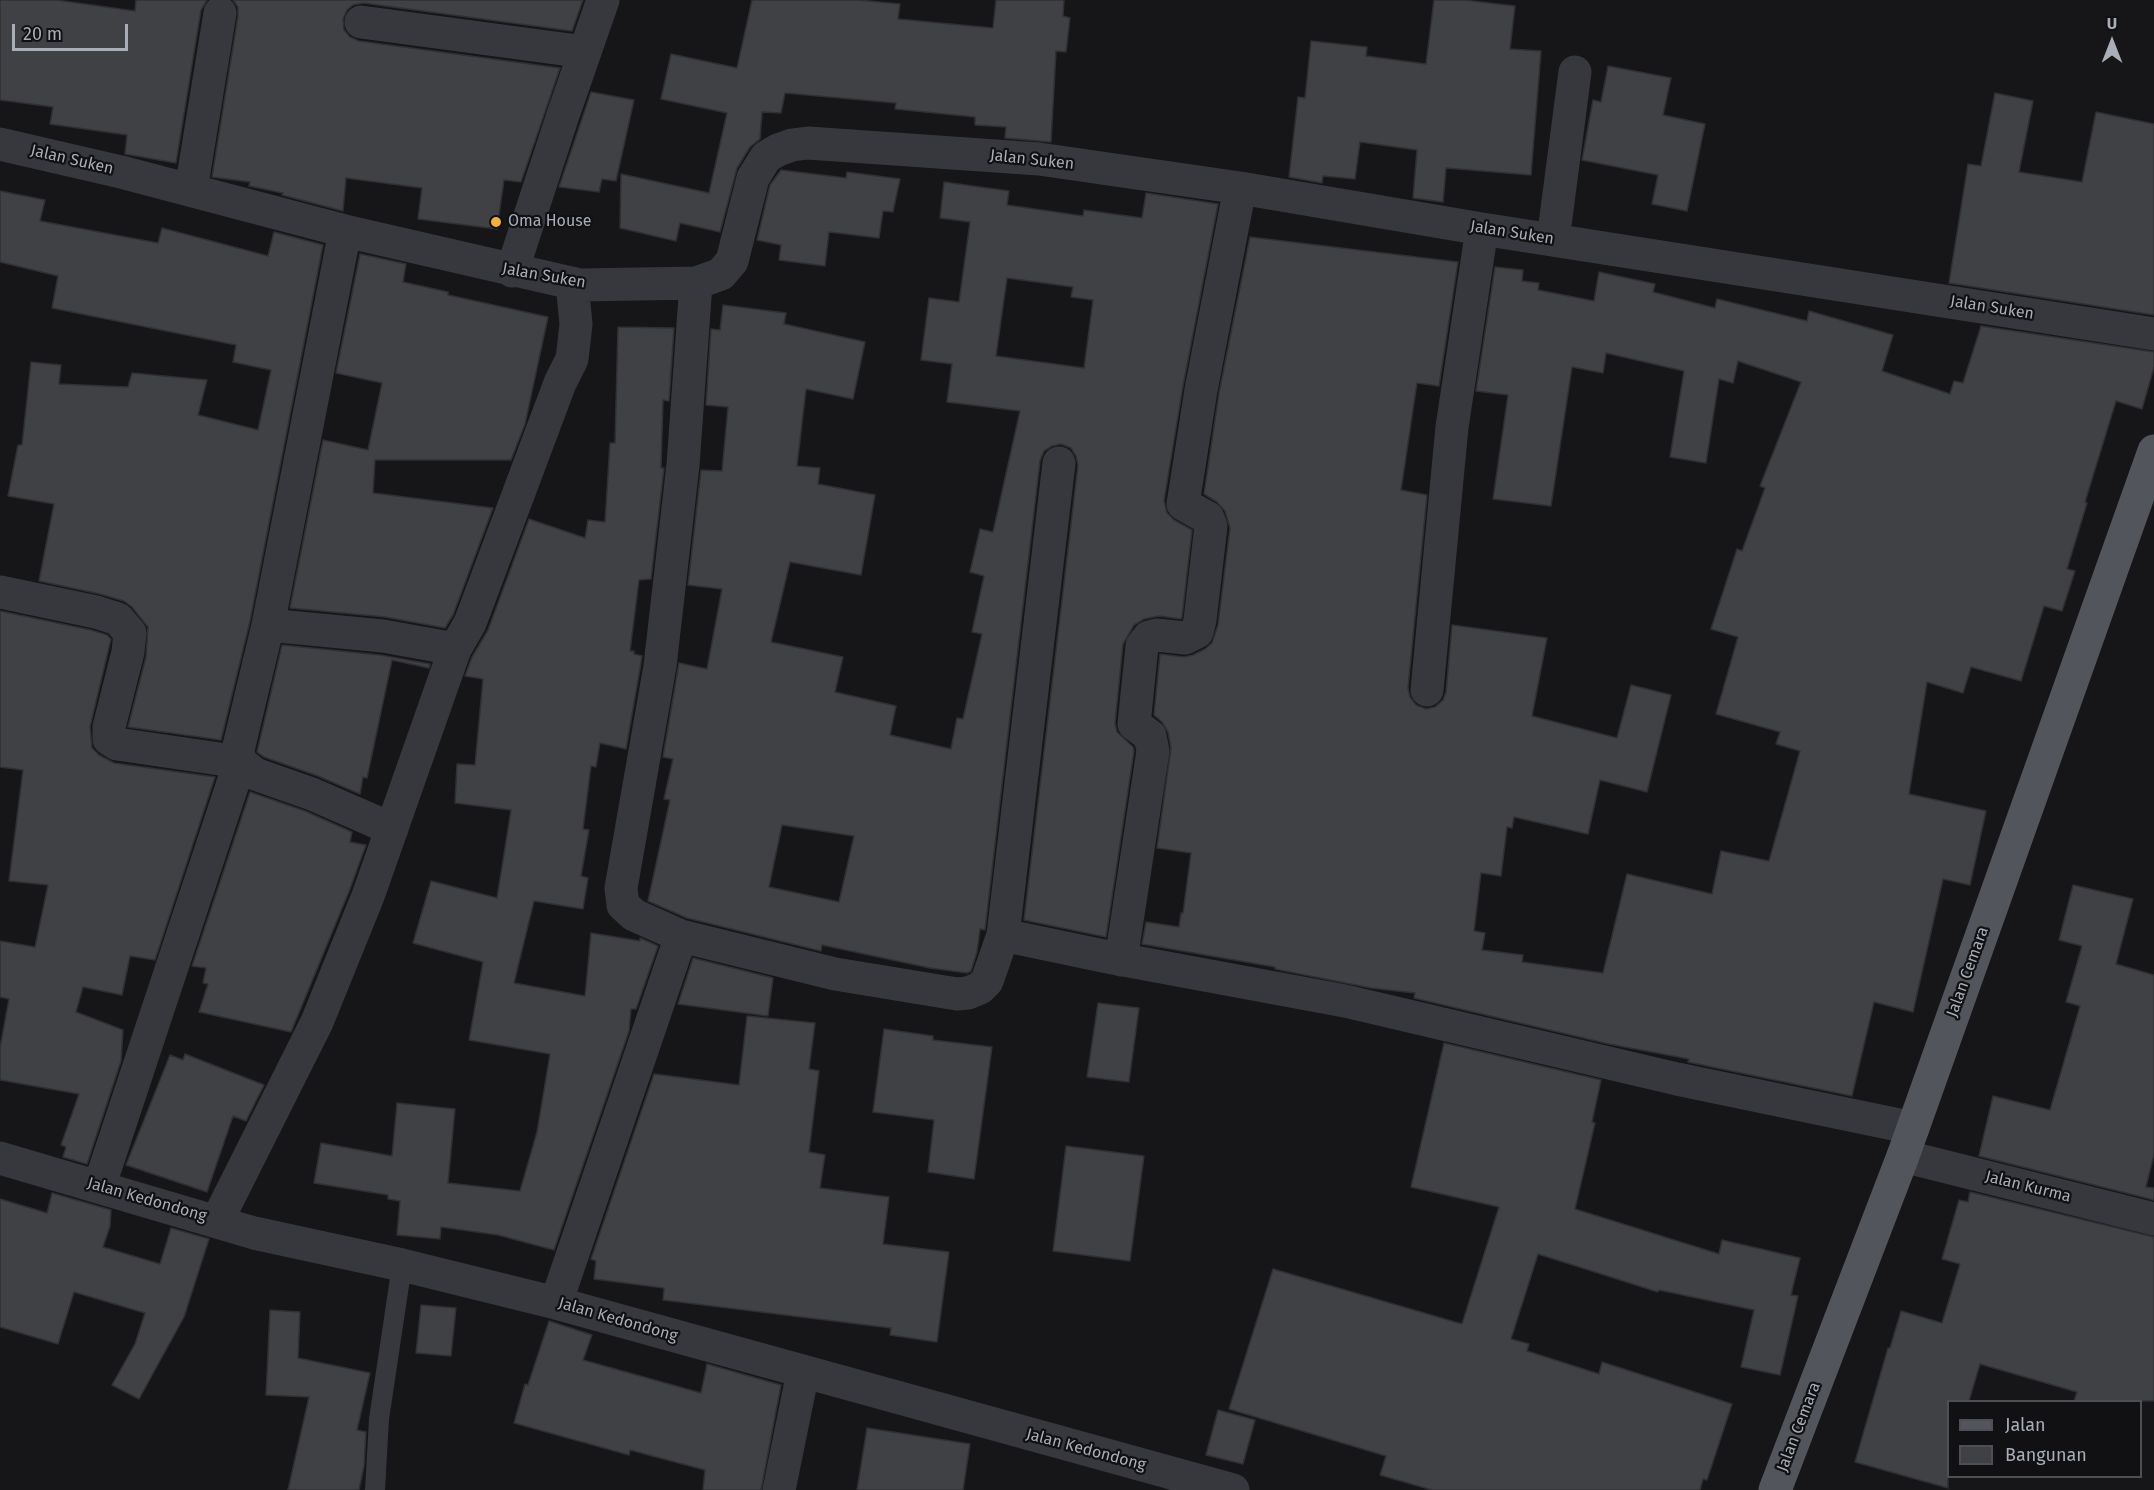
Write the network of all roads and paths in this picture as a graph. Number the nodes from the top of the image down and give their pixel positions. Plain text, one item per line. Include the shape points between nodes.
1 (603, 0) edge
2 (220, 13) dead end
3 (361, 22) dead end
4 (585, 52) junction
5 (1575, 72) dead end
6 (0, 144) edge
7 (1240, 188) junction
8 (191, 190) junction
9 (1482, 229) junction
10 (345, 231) junction
11 (1553, 240) junction
12 (512, 271) junction
13 (696, 282) junction
14 (576, 284) junction
15 (2154, 334) edge
16 (2154, 450) edge
17 (1059, 463) dead end
18 (0, 592) edge
19 (268, 625) junction
20 (455, 649) junction
21 (1427, 690) dead end
22 (240, 762) junction
23 (392, 830) junction
24 (1003, 935) junction
25 (681, 936) junction
26 (1121, 960) junction
27 (1908, 1142) junction
28 (0, 1158) edge
29 (99, 1187) junction
30 (2154, 1219) edge
31 (232, 1225) junction
32 (402, 1265) junction
33 (556, 1303) junction
34 (803, 1372) junction
35 (375, 1490) edge
36 (779, 1490) edge
37 (1233, 1490) edge
38 (1775, 1490) edge

1 - 4 street
2 - 8 street
3 - 4 street
4 - 12 street
5 - 11 street
6 - 8 street, Jalan Suken
7 - 9 street, Jalan Suken
7 - 13 street, Jalan Suken via 1039,159 792,145 766,157 753,178 732,261 721,274
7 - 26 street via 1183,504 1208,518 1211,526 1200,620 1197,632 1185,638 1157,635 1149,637 1142,646 1134,724 1150,736 1153,751
8 - 10 street, Jalan Suken
9 - 11 street, Jalan Suken
9 - 21 street via 1452,427
10 - 12 street, Jalan Suken
10 - 19 street
11 - 15 street, Jalan Suken
12 - 14 street, Jalan Suken
13 - 14 street, Jalan Suken
13 - 25 street via 683,465 660,666 621,888 623,905 634,915
14 - 20 street via 572,359 470,623
16 - 27 main road, Jalan Cemara
17 - 24 street
18 - 22 street via 96,612 118,619 130,633 109,739 117,744
19 - 20 street via 383,636
19 - 22 street via 238,750
20 - 23 street
22 - 23 street via 255,774 312,794
22 - 29 street
23 - 31 street
24 - 25 street via 987,981 980,988 957,994 835,974
24 - 26 street, Jalan Kurma
25 - 33 street
26 - 27 street, Jalan Kurma via 1345,1001 1677,1079
27 - 30 street, Jalan Kurma
27 - 38 main road, Jalan Cemara
28 - 29 street, Jalan Kedondong
29 - 31 street, Jalan Kedondong
31 - 32 street, Jalan Kedondong
32 - 33 street, Jalan Kedondong
32 - 35 lane via 380,1419
33 - 34 street, Jalan Kedondong
34 - 36 street
34 - 37 street, Jalan Kedondong

